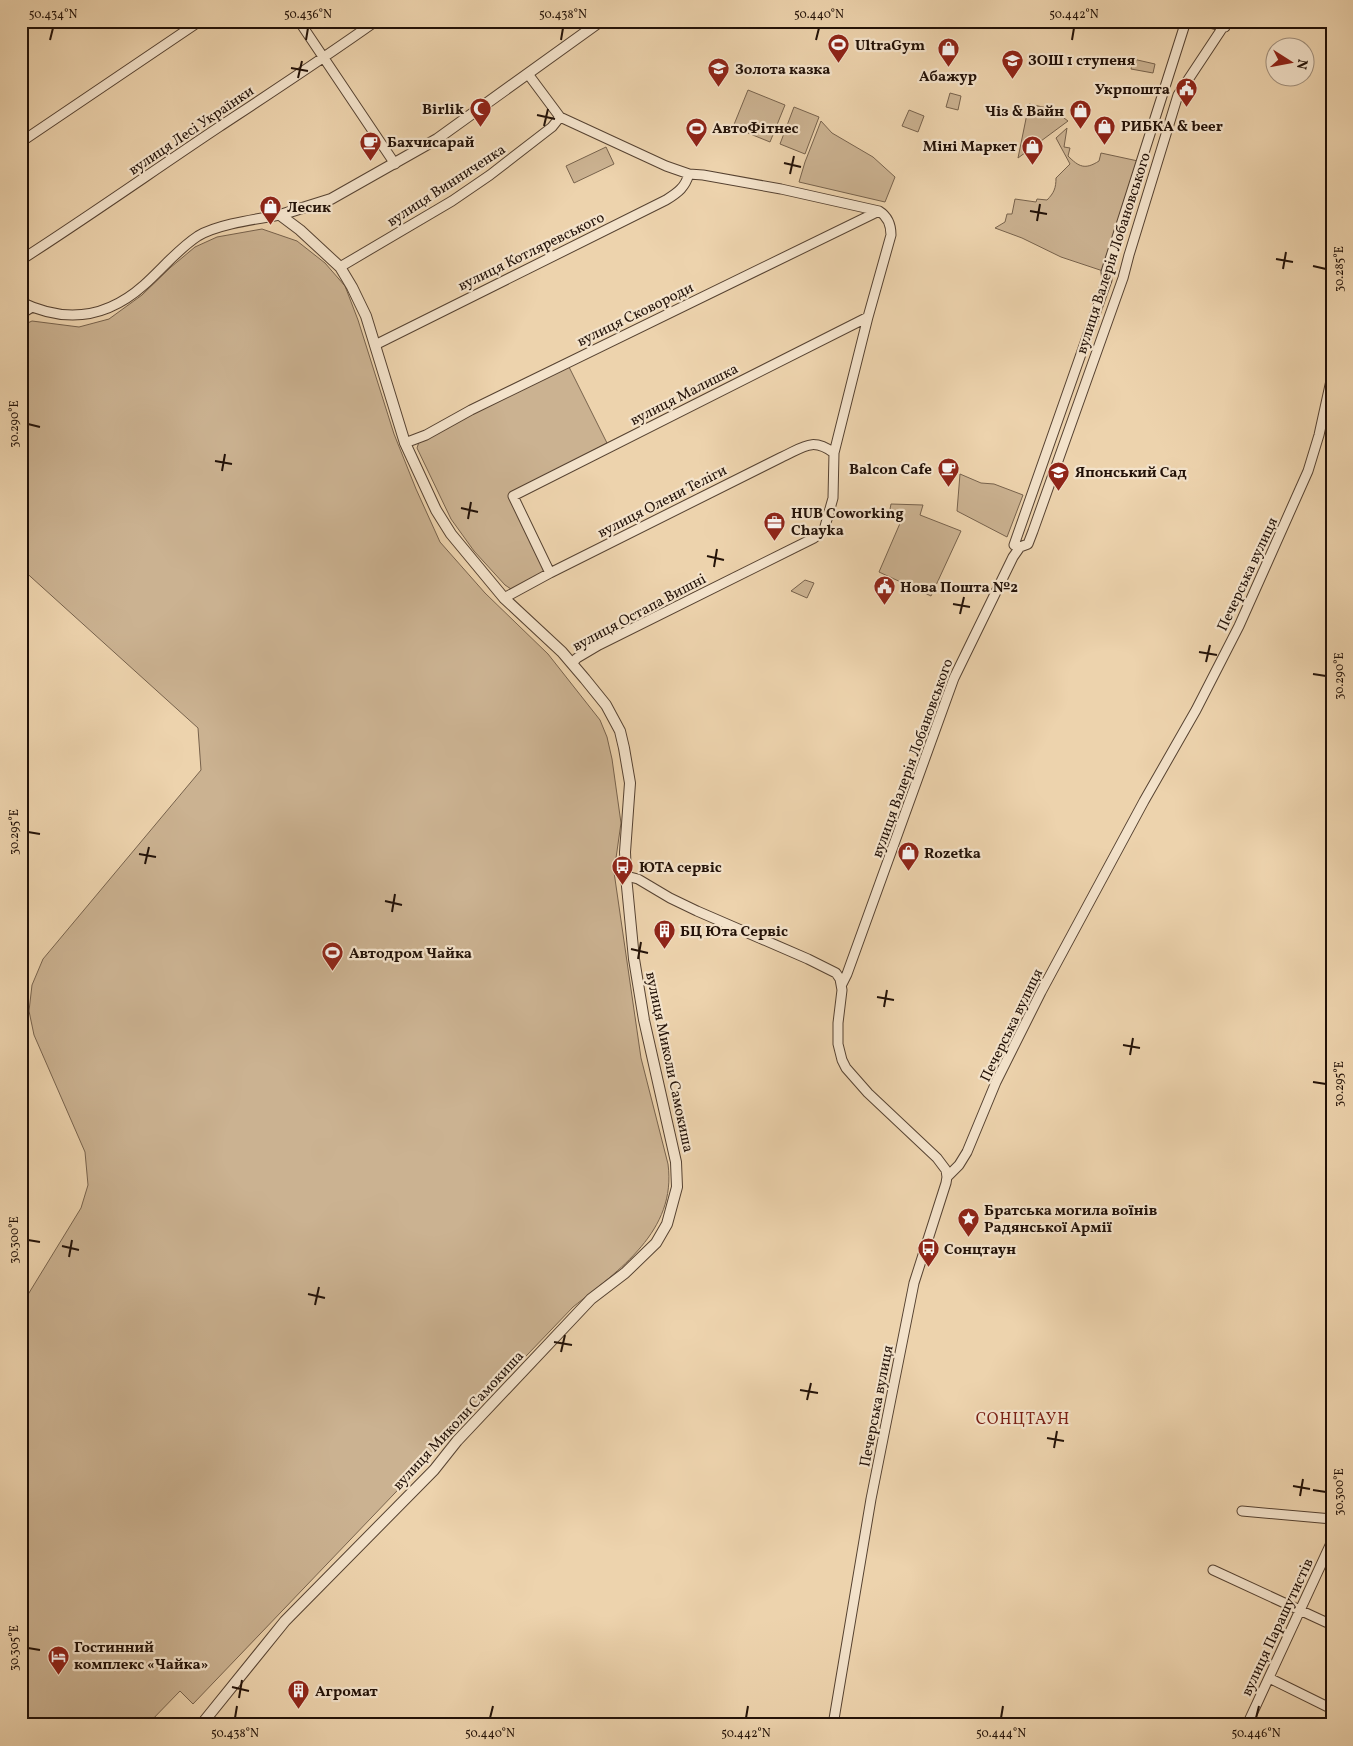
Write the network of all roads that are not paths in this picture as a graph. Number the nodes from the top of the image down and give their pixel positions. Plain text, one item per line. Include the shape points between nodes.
1 (200, 21) edge
2 (299, 21) edge
3 (376, 21) edge
4 (601, 21) edge
5 (1186, 21) edge
6 (1202, 21) edge
7 (1226, 24) edge
8 (324, 58) junction
9 (528, 74) junction
10 (560, 117) junction
11 (21, 142) edge
12 (395, 164) junction
13 (690, 174) junction
14 (879, 210) junction
15 (280, 215) junction
16 (21, 260) edge
17 (340, 268) junction
18 (21, 302) edge
19 (32, 307) junction
20 (21, 314) edge
21 (868, 317) junction
22 (375, 344) junction
23 (1332, 376) edge
24 (405, 443) junction
25 (834, 453) junction
26 (1020, 547) junction
27 (550, 573) junction
28 (504, 598) junction
29 (572, 663) junction
30 (626, 876) junction
31 (842, 984) junction
32 (947, 1177) junction
33 (1242, 1511) dead end
34 (1332, 1519) edge
35 (1332, 1541) edge
36 (1213, 1570) dead end
37 (1300, 1610) junction
38 (1332, 1625) edge
39 (1268, 1678) junction
40 (1332, 1709) edge
41 (201, 1725) edge
42 (833, 1725) edge
43 (1247, 1725) edge

1 - 11 street
2 - 8 street
3 - 8 street, вулиця Лесі Українки
4 - 9 street
5 - 26 street, вулиця Валерія Лобановського via 1106,272 1108,280 1014,545
6 - 7 street, вулиця Валерія Лобановського
7 - 26 street, вулиця Валерія Лобановського via 1178,96 1123,278 1033,531 1028,544
8 - 12 street
8 - 16 street, вулиця Лесі Українки
9 - 10 street
9 - 12 street via 437,139
10 - 13 street
10 - 17 street, вулиця Винниченка via 490,175
12 - 15 street via 332,199
13 - 14 street
13 - 22 street, вулиця Котляревського via 685,186 666,200
14 - 21 street via 891,227 891,235
14 - 24 street, вулиця Сковороди
15 - 17 street, вулиця Миколи Самокиша
15 - 19 street via 200,235 144,285 116,306 100,312 62,315
17 - 22 street, вулиця Миколи Самокиша via 366,316
18 - 19 street
19 - 20 street
21 - 25 street
21 - 27 street, вулиця Малишка via 513,496
22 - 24 street, вулиця Миколи Самокиша
23 - 32 street, Печерська вулиця via 1308,471 1239,626 1041,992 996,1082 967,1152
24 - 28 street, вулиця Миколи Самокиша via 436,510 467,555
25 - 27 street, вулиця Олени Теліги via 819,444 782,456
25 - 29 street, вулиця Остапа Вишні via 833,498 824,530 814,538 599,645
26 - 31 street, вулиця Валерія Лобановського via 954,678
27 - 28 street, вулиця Олени Теліги
28 - 29 street, вулиця Миколи Самокиша
29 - 30 street, вулиця Миколи Самокиша via 606,705 620,731 630,783
30 - 31 street via 823,966 836,973
30 - 41 street, вулиця Миколи Самокиша via 639,990 676,1162 676,1187 667,1224 645,1256 591,1299 457,1441 434,1470 285,1621
31 - 32 street, вулиця Валерія Лобановського via 837,1034 846,1068 937,1158
32 - 42 street, Печерська вулиця via 914,1284
33 - 34 street
35 - 37 street, вулиця Парашутистів
36 - 37 street
37 - 38 street
37 - 39 street, вулиця Парашутистів
39 - 40 street
39 - 43 street, вулиця Парашутистів

